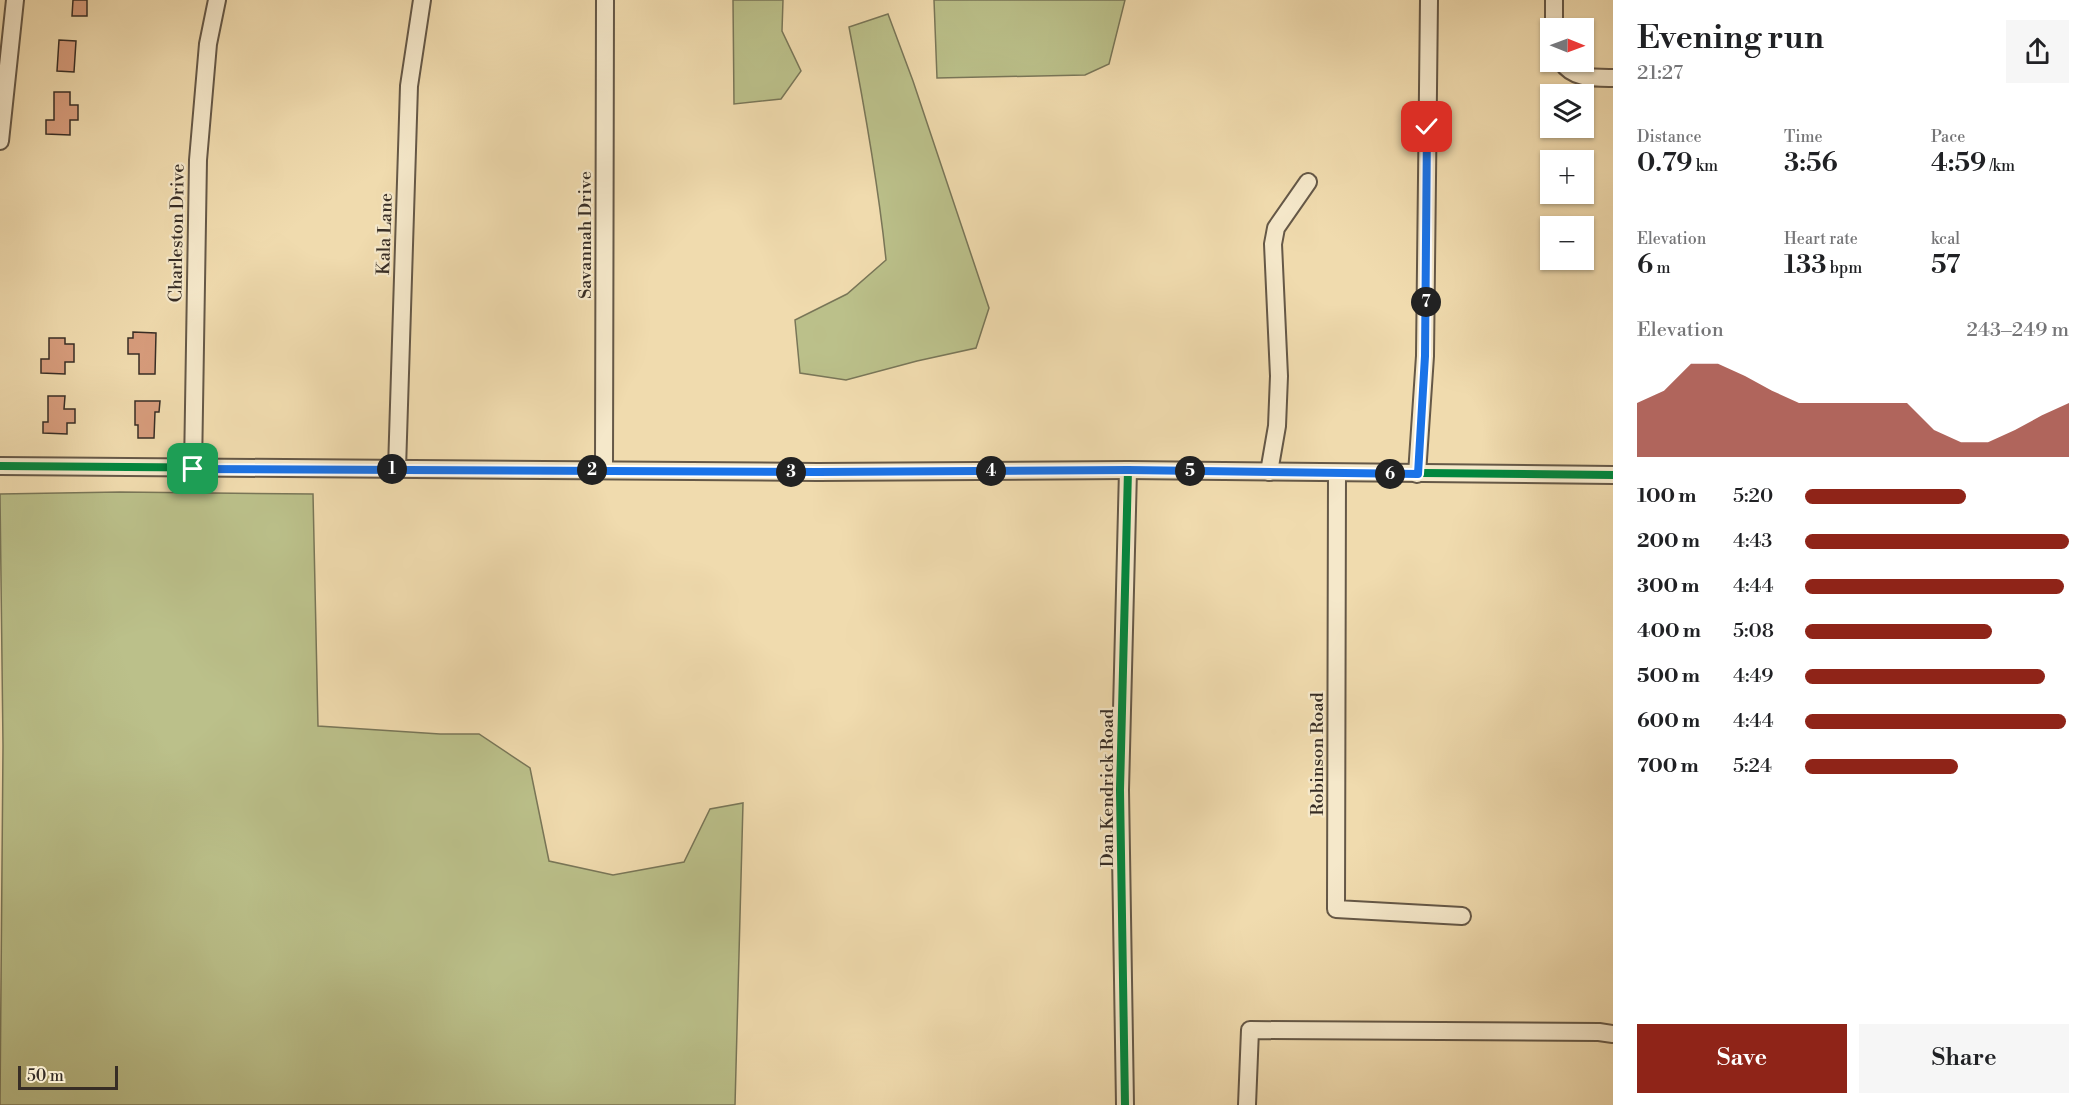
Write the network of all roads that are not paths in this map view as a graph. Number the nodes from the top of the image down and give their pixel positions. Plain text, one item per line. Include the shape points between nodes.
1 (15, 0) edge
2 (217, 0) edge
3 (422, 0) edge
4 (605, 0) edge
5 (1429, 0) edge
6 (1554, 0) edge
7 (1554, 18) edge
8 (1574, 72) edge
9 (1613, 78) edge
10 (0, 141) edge
11 (1308, 182) dead end
12 (0, 466) edge
13 (193, 469) junction
14 (397, 469) junction
15 (604, 470) junction
16 (1128, 470) junction
17 (1269, 472) junction
18 (1337, 474) junction
19 (1418, 474) junction
20 (1613, 475) edge
21 (1462, 916) dead end
22 (1613, 1034) edge
23 (1125, 1105) edge
24 (1247, 1105) edge

1 - 10 street
2 - 13 street, Charleston Drive via 208,44 198,160
3 - 14 street, Kala Lane via 409,86
4 - 15 street, Savannah Drive
5 - 19 street via 1425,356
6 - 7 street
8 - 9 street via 1583,78
11 - 17 street via 1276,228 1273,244 1279,376
12 - 13 street
13 - 14 street
14 - 15 street
15 - 16 street
16 - 17 street
16 - 23 street, Dan Kendrick Road via 1120,790
17 - 18 street
18 - 19 street
18 - 21 street, Robinson Road via 1336,909
19 - 20 street
22 - 24 street via 1250,1030

